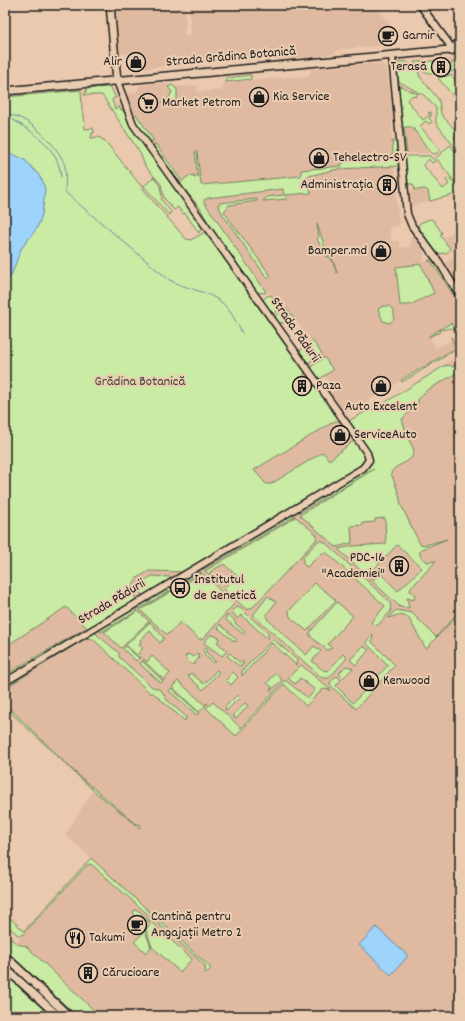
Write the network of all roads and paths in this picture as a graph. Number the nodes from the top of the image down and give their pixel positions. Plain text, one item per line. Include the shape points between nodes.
1 (110, 5) edge
2 (420, 5) edge
3 (460, 41) edge
4 (460, 49) edge
5 (451, 51) junction
6 (392, 56) junction
7 (117, 81) junction
8 (5, 90) edge
9 (460, 296) edge
10 (5, 682) edge
11 (5, 956) edge
12 (5, 968) edge
13 (58, 1016) edge
14 (69, 1016) edge

1 - 7 main road, Strada Pădurii
2 - 5 street via 449,44
3 - 5 main road
4 - 5 main road, Strada Grădina Botanică
5 - 6 main road, Strada Grădina Botanică
6 - 7 main road, Strada Grădina Botanică
6 - 9 street via 407,214 412,226
7 - 8 main road, Strada Grădina Botanică
7 - 10 street, Strada Pădurii via 132,124 358,440 369,460 367,465 358,471
11 - 14 main road
12 - 13 main road

